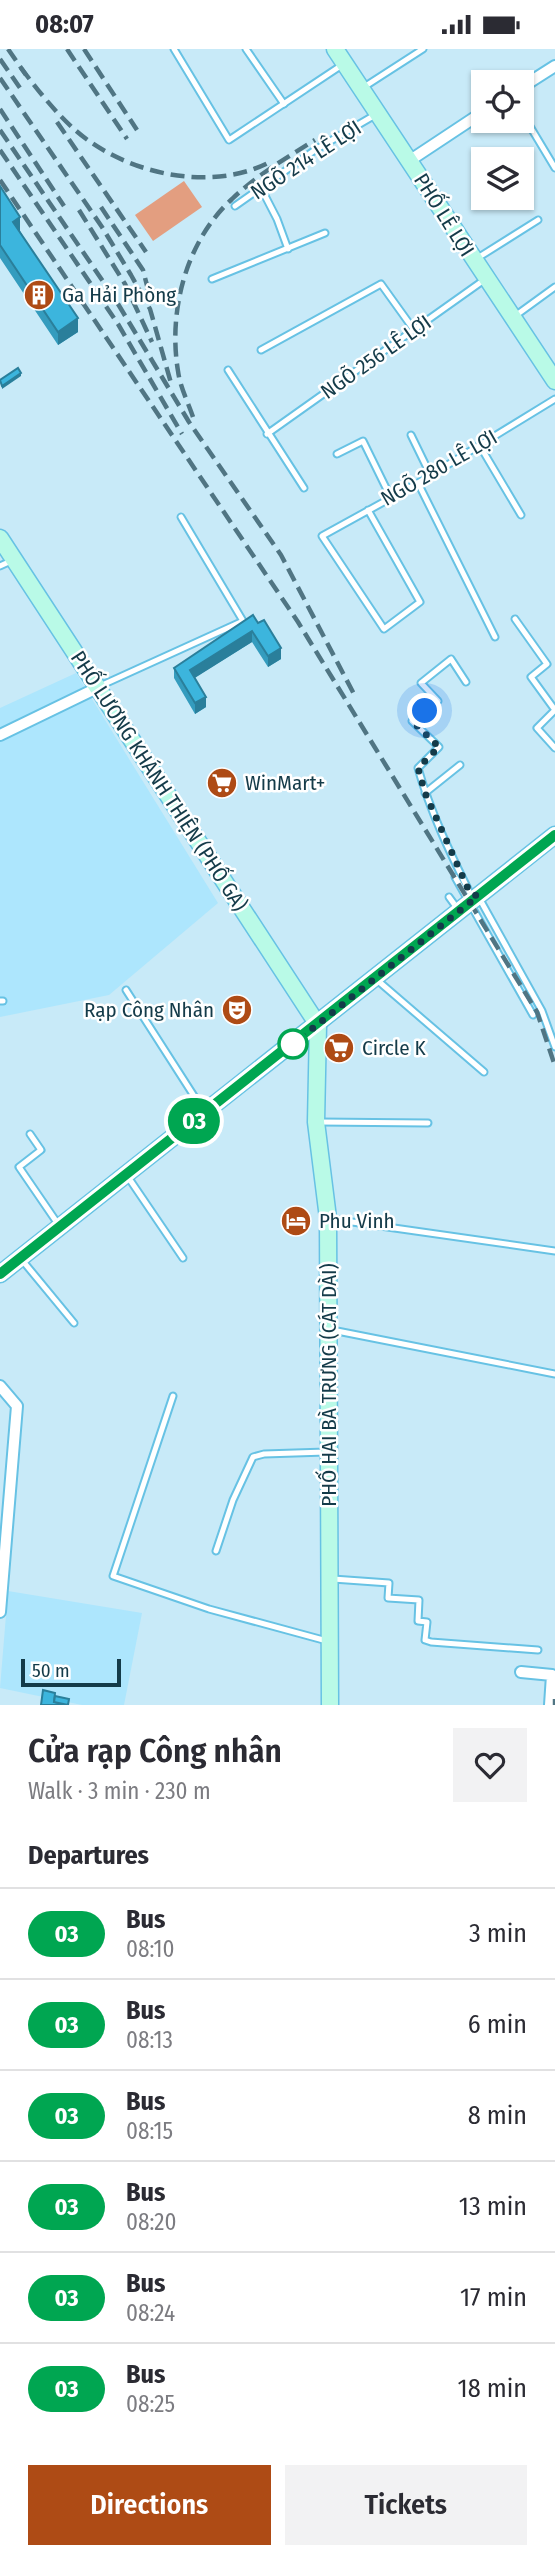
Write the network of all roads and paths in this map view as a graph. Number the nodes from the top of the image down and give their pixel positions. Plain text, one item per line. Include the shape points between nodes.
1 (174, 49) edge
2 (246, 49) edge
3 (423, 49) edge
4 (338, 53) edge
5 (555, 66) edge
6 (534, 79) edge
7 (361, 89) junction
8 (284, 104) junction
9 (377, 114) junction
10 (471, 120) edge
11 (534, 133) edge
12 (409, 160) junction
13 (555, 167) edge
14 (261, 188) junction
15 (235, 206) dead end
16 (538, 220) dead end
17 (325, 233) dead end
18 (288, 249) junction
19 (473, 261) junction
20 (212, 279) dead end
21 (485, 280) junction
22 (555, 287) edge
23 (512, 318) junction
24 (414, 330) junction
25 (261, 350) dead end
26 (228, 370) dead end
27 (555, 381) edge
28 (555, 399) edge
29 (267, 434) junction
30 (411, 435) dead end
31 (480, 446) junction
32 (337, 454) dead end
33 (431, 476) junction
34 (418, 484) junction
35 (304, 488) dead end
36 (391, 498) junction
37 (368, 510) junction
38 (521, 515) dead end
39 (181, 517) dead end
40 (0, 538) edge
41 (7, 563) edge
42 (515, 619) dead end
43 (495, 637) dead end
44 (466, 682) dead end
45 (97, 688) junction
46 (0, 735) edge
47 (555, 748) edge
48 (460, 765) dead end
49 (425, 793) junction
50 (555, 835) edge
51 (455, 877) dead end
52 (449, 897) dead end
53 (468, 904) junction
54 (375, 978) junction
55 (126, 990) dead end
56 (533, 1015) dead end
57 (318, 1025) junction
58 (555, 1047) edge
59 (484, 1072) dead end
60 (205, 1113) junction
61 (316, 1122) junction
62 (428, 1123) dead end
63 (30, 1134) dead end
64 (126, 1175) junction
65 (328, 1218) junction
66 (60, 1226) junction
67 (555, 1251) edge
68 (20, 1258) junction
69 (183, 1258) dead end
70 (0, 1274) edge
71 (74, 1323) dead end
72 (328, 1329) junction
73 (555, 1374) edge
74 (0, 1386) edge
75 (173, 1396) dead end
76 (329, 1452) junction
77 (216, 1551) dead end
78 (330, 1579) junction
79 (0, 1612) edge
80 (330, 1642) junction
81 (538, 1650) dead end
82 (521, 1672) dead end
83 (330, 1705) edge
84 (550, 1705) edge

1 - 8 lane via 229,140
2 - 8 lane
3 - 7 lane
4 - 7 main road, PHỐ LÊ LỢI
4 - 8 lane
5 - 6 street
7 - 9 main road, PHỐ LÊ LỢI
9 - 12 main road, PHỐ LÊ LỢI
9 - 14 lane, NGÕ 214 LÊ LỢI via 314,150
10 - 12 street
11 - 13 lane
12 - 19 main road, PHỐ LÊ LỢI
14 - 15 lane, NGÕ 214 LÊ LỢI
14 - 18 lane
16 - 19 lane
17 - 18 lane
18 - 20 lane
19 - 21 main road, PHỐ LÊ LỢI
21 - 23 main road, PHỐ LÊ LỢI
21 - 24 lane, NGÕ 256 LÊ LỢI
22 - 23 lane
23 - 27 main road, PHỐ LÊ LỢI
24 - 25 lane via 381,285
24 - 29 lane, NGÕ 256 LÊ LỢI
26 - 29 lane
28 - 31 lane, NGÕ 280 LÊ LỢI
29 - 35 lane
30 - 33 lane
31 - 33 lane, NGÕ 280 LÊ LỢI
31 - 38 lane
32 - 36 lane via 363,441
33 - 34 lane, NGÕ 280 LÊ LỢI
34 - 36 lane, NGÕ 280 LÊ LỢI
34 - 43 lane
36 - 37 lane, NGÕ 280 LÊ LỢI
37 - 37 lane, NGÕ 280 LÊ LỢI via 322,536 384,629 420,602
39 - 45 lane via 243,621
40 - 41 main road, PHỐ LƯƠNG KHÁNH THIỆN (PHỐ GA)
41 - 45 main road, PHỐ LƯƠNG KHÁNH THIỆN (PHỐ GA)
42 - 47 lane via 548,664 531,677 555,710 537,728
44 - 49 lane via 451,659 421,683 438,701 412,721 439,747 418,768
45 - 46 street
45 - 57 main road, PHỐ LƯƠNG KHÁNH THIỆN (PHỐ GA)
48 - 49 lane
49 - 53 lane via 470,893
50 - 53 main road
51 - 53 lane
52 - 53 lane
53 - 54 main road
53 - 56 lane
53 - 58 lane via 542,1011
54 - 57 main road
54 - 59 lane
55 - 60 lane
57 - 60 main road
57 - 61 main road, PHỐ HAI BÀ TRƯNG (CÁT DÀI)
60 - 64 main road
61 - 62 lane
61 - 65 main road, PHỐ HAI BÀ TRƯNG (CÁT DÀI)
63 - 66 lane via 40,1150 19,1167
64 - 66 main road
64 - 69 lane
65 - 67 lane
65 - 72 main road, PHỐ HAI BÀ TRƯNG (CÁT DÀI)
66 - 68 main road
68 - 70 main road
68 - 71 lane
72 - 73 lane
72 - 76 main road, PHỐ HAI BÀ TRƯNG (CÁT DÀI)
74 - 79 street via 18,1406
75 - 80 lane via 113,1576
76 - 77 lane via 253,1457
76 - 78 main road, PHỐ HAI BÀ TRƯNG (CÁT DÀI)
78 - 80 main road, PHỐ HAI BÀ TRƯNG (CÁT DÀI)
78 - 81 lane via 388,1583 388,1598 419,1600 418,1621 427,1622 425,1640
80 - 83 main road, PHỐ HAI BÀ TRƯNG (CÁT DÀI)
82 - 84 street via 552,1675

